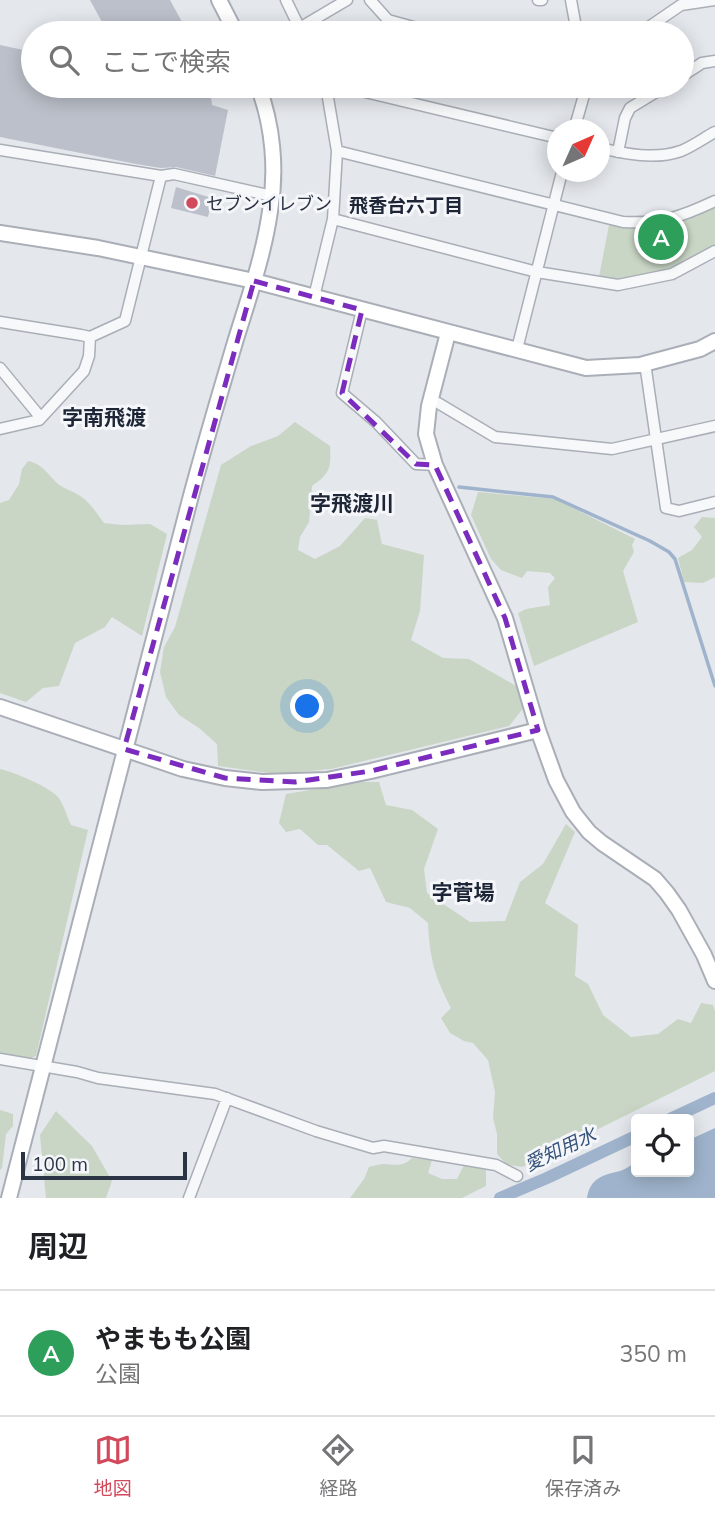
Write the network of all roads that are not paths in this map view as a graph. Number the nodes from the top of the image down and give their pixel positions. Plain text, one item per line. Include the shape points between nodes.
1 (219, 0) edge
2 (286, 0) edge
3 (347, 0) edge
4 (370, 0) edge
5 (571, 0) edge
6 (715, 0) edge
7 (230, 21) edge
8 (294, 21) edge
9 (315, 21) edge
10 (392, 21) edge
11 (575, 21) edge
12 (658, 21) edge
13 (715, 61) edge
14 (694, 68) edge
15 (261, 98) edge
16 (328, 98) edge
17 (390, 98) edge
18 (583, 98) edge
19 (646, 98) edge
20 (576, 119) edge
21 (715, 132) edge
22 (547, 135) edge
23 (0, 150) edge
24 (610, 150) edge
25 (337, 152) junction
26 (618, 152) junction
27 (161, 176) junction
28 (559, 182) edge
29 (272, 196) junction
30 (715, 201) edge
31 (553, 205) junction
32 (333, 219) junction
33 (0, 233) edge
34 (715, 251) edge
35 (142, 257) junction
36 (537, 272) junction
37 (254, 281) junction
38 (314, 297) junction
39 (362, 310) junction
40 (0, 322) edge
41 (448, 333) junction
42 (90, 337) junction
43 (715, 341) edge
44 (517, 349) junction
45 (645, 363) junction
46 (0, 368) edge
47 (430, 401) junction
48 (41, 418) junction
49 (715, 426) edge
50 (0, 429) edge
51 (656, 439) junction
52 (435, 465) junction
53 (715, 502) edge
54 (0, 707) edge
55 (538, 730) junction
56 (124, 748) junction
57 (715, 981) edge
58 (0, 1059) edge
59 (43, 1065) junction
60 (227, 1098) junction
61 (517, 1176) dead end
62 (9, 1198) edge
63 (189, 1198) edge

1 - 7 street
2 - 8 street
3 - 9 street
4 - 10 street
5 - 11 street
6 - 12 street via 681,5
13 - 14 street
15 - 29 street via 272,151
16 - 25 street
17 - 22 street
18 - 20 street
19 - 26 street via 630,108
21 - 26 street via 682,151 656,157
23 - 27 street
24 - 26 street
25 - 31 street
25 - 32 street
27 - 29 street via 174,174
27 - 35 street
28 - 31 street
29 - 37 street
30 - 31 street via 689,214 642,223
31 - 36 street
32 - 36 street
32 - 38 street
33 - 35 street
34 - 36 street via 672,274 618,285
35 - 37 street
35 - 42 street via 125,321
36 - 44 street
37 - 38 street
37 - 56 street via 204,447
38 - 39 street
39 - 41 street
39 - 52 street via 342,393 416,464
40 - 42 street
41 - 44 street
41 - 47 street
42 - 48 street via 84,371
43 - 45 street
44 - 45 street via 586,368
45 - 51 street
46 - 48 street
47 - 51 street via 495,437 612,449
47 - 52 street via 426,434
48 - 50 street
49 - 51 street
51 - 53 street via 666,508 679,511
52 - 55 street via 505,618
54 - 56 street
55 - 56 street via 371,771 295,782 225,778
55 - 57 street via 573,811 589,832 667,893 705,955
56 - 59 street
58 - 59 street
59 - 60 street
59 - 62 street
60 - 61 street via 373,1148 496,1165
60 - 63 street

